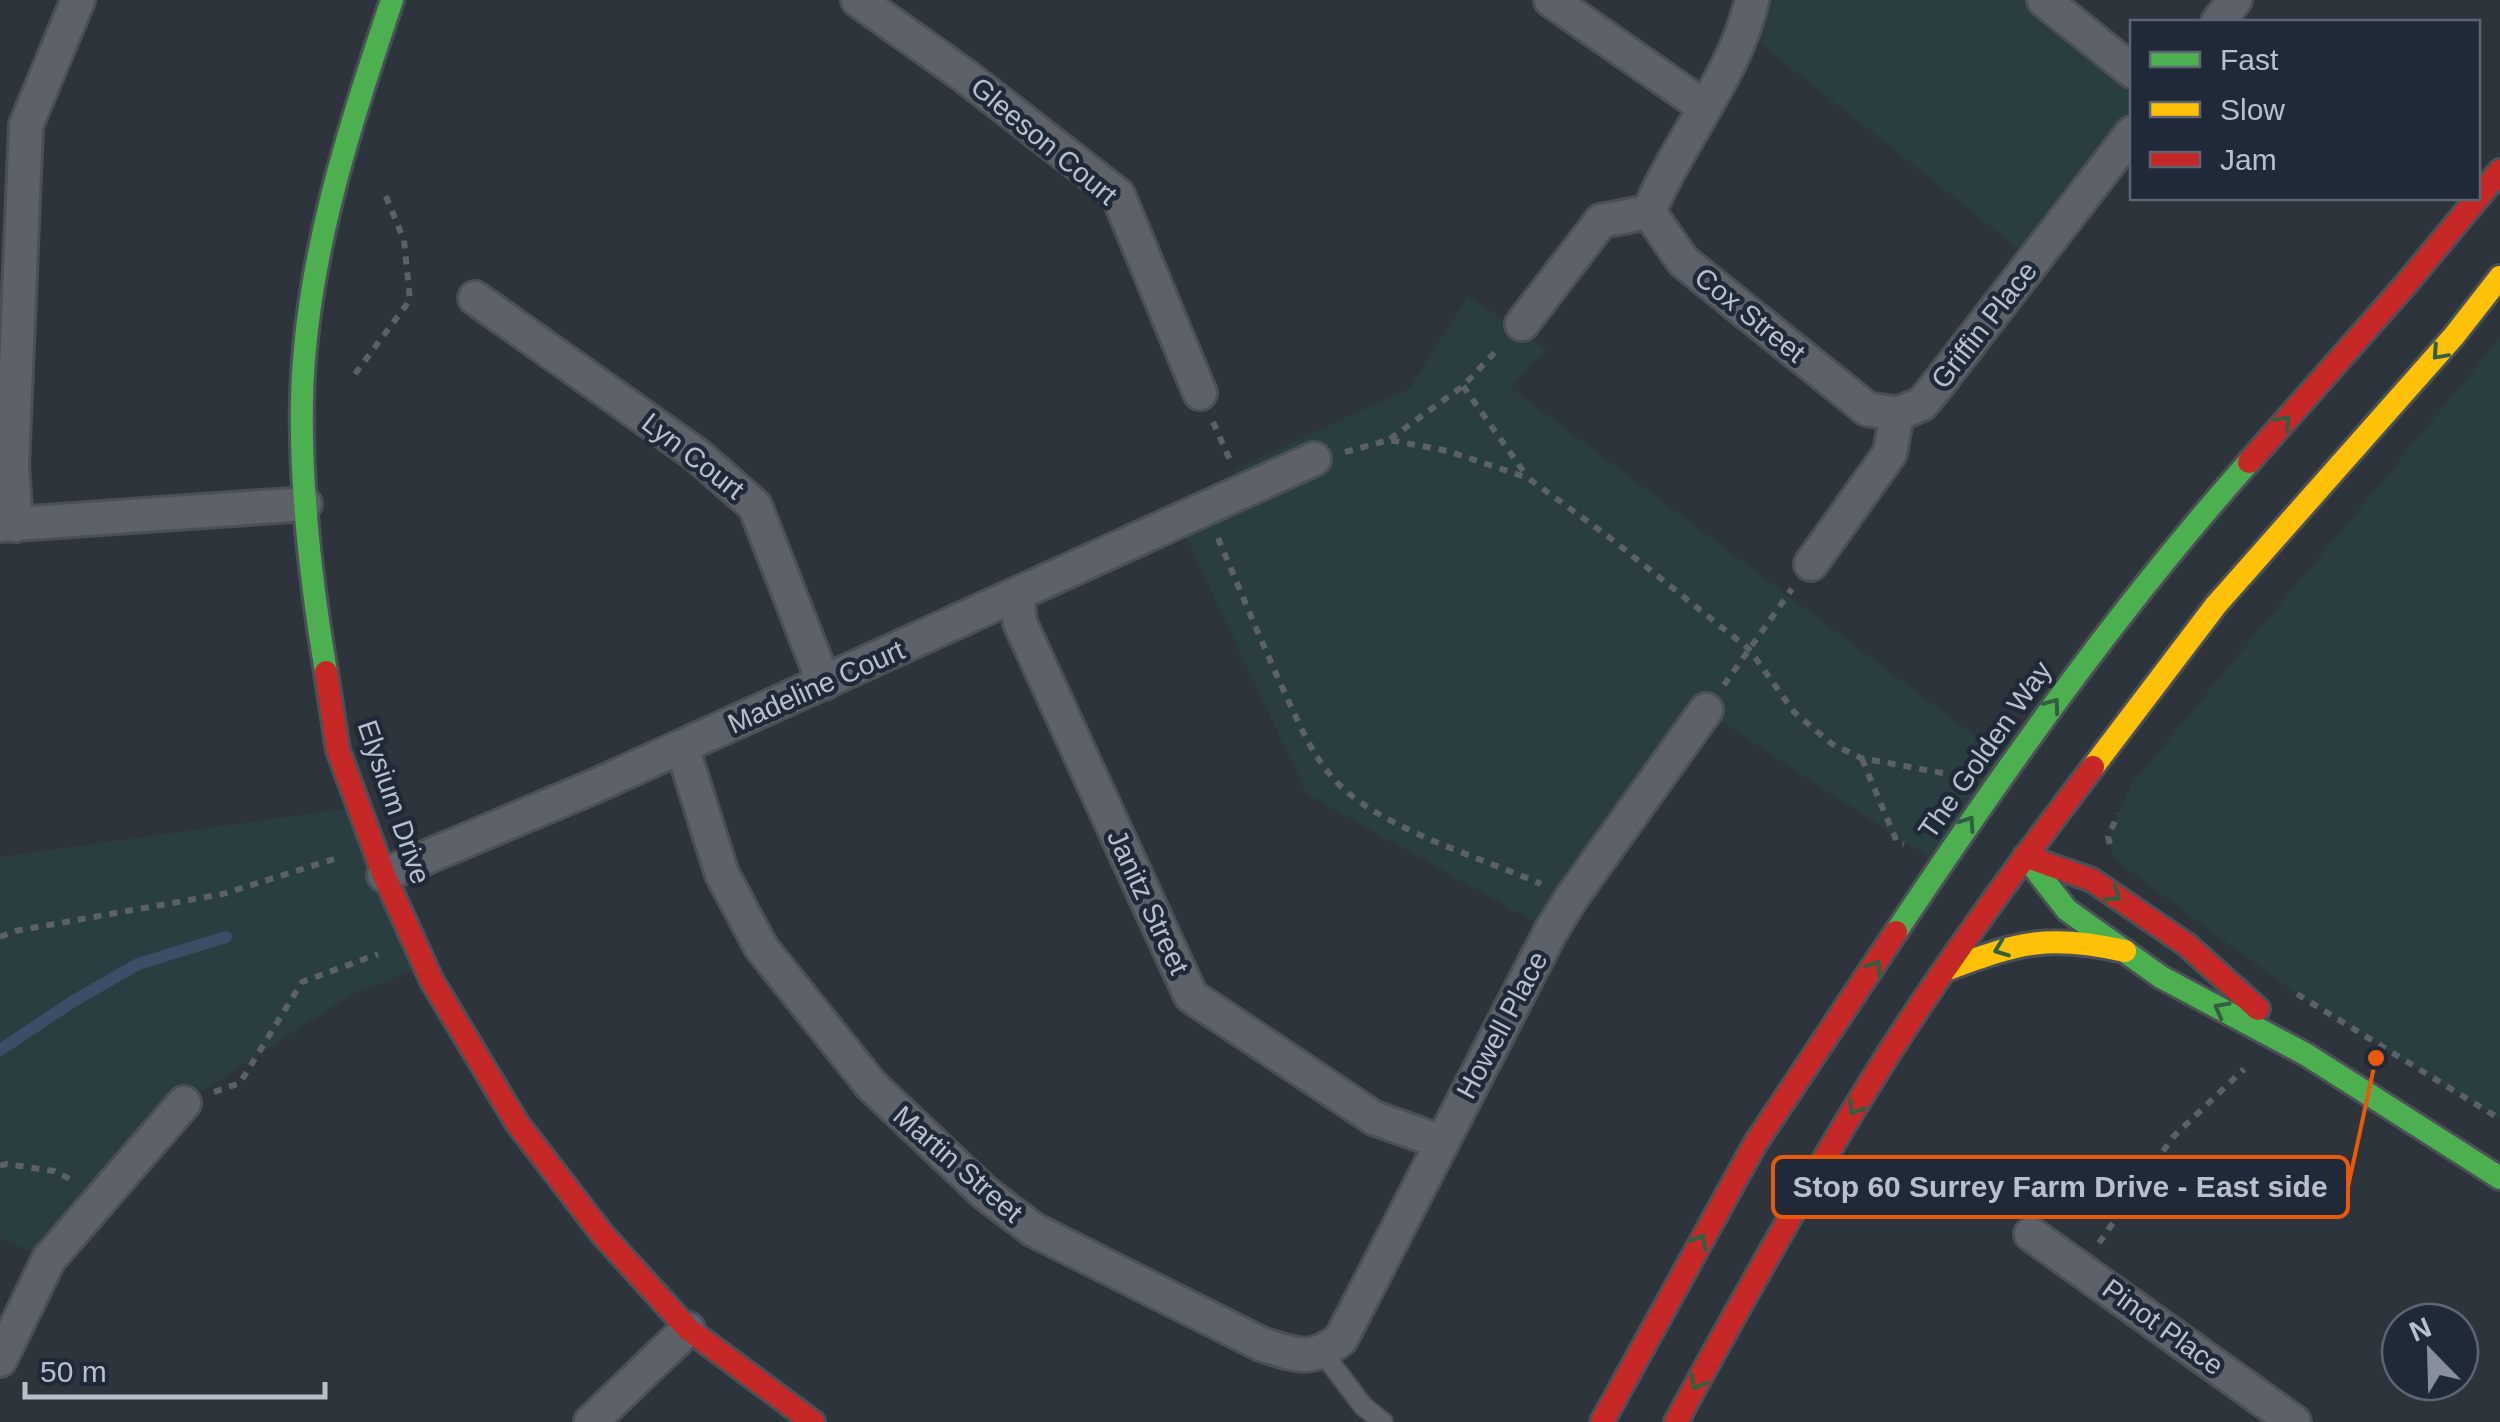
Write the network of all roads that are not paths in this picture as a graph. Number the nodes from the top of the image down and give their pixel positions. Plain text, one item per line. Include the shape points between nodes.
1 (78, 0) edge
2 (392, 0) edge
3 (858, 0) edge
4 (1552, 0) edge
5 (1752, 0) edge
6 (2044, 0) edge
7 (2235, 0) edge
8 (2220, 20) edge
9 (2130, 69) edge
10 (1703, 106) junction
11 (13, 123) edge
12 (2130, 136) edge
13 (2500, 171) edge
14 (2480, 195) edge
15 (2476, 200) edge
16 (1649, 212) junction
17 (2500, 277) edge
18 (474, 298) dead end
19 (1522, 324) road end
20 (1200, 393) road end
21 (1896, 414) junction
22 (1314, 460) road end
23 (304, 504) junction
24 (8, 524) edge
25 (1812, 564) road end
26 (1018, 595) junction
27 (824, 683) junction
28 (1706, 710) road end
29 (682, 747) junction
30 (1995, 784) junction
31 (2017, 838) junction
32 (379, 861) junction
33 (1974, 885) dead end
34 (1939, 904) dead end
35 (1905, 923) junction
36 (2124, 951) junction
37 (1948, 969) junction
38 (2308, 1054) junction
39 (184, 1103) road end
40 (1441, 1142) junction
41 (2500, 1178) edge
42 (2032, 1234) road end
43 (688, 1330) junction
44 (1323, 1353) junction
45 (0, 1360) edge
46 (591, 1422) edge
47 (813, 1422) edge
48 (1383, 1422) edge
49 (1602, 1422) edge
50 (1676, 1422) edge
51 (2294, 1422) edge

1 - 11 street
2 - 23 main road, Elysium Drive via 341,154 311,306 302,397
3 - 20 street, Gleeson Court via 1118,195
4 - 10 street
5 - 10 street via 1745,31
6 - 9 street
7 - 8 street
10 - 16 street
11 - 24 street
12 - 21 street, Griffin Place via 1939,384 1922,404
14 -> 13 main road, The Golden Way
30 -> 15 main road, The Golden Way via 2219,495
16 - 19 street via 1601,222
16 - 21 street, Cox Street via 1698,274 1867,409
17 -> 31 main road
18 - 27 street, Lyn Court via 697,455 755,506
21 - 25 street via 1890,453
22 - 26 street, Madeline Court via 1239,481 1206,509
23 - 24 street
23 - 32 main road, Elysium Drive via 338,750
26 - 27 street, Madeline Court
26 - 40 street, Janitz Street via 1020,623 1190,996 1374,1118
27 - 29 street, Madeline Court
28 - 40 street, Howell Place via 1572,897
29 - 32 street, Madeline Court
29 - 44 street, Martin Street via 722,874 761,947 871,1085 985,1194 1034,1230 1261,1344 1298,1356
30 - 31 main road
35 -> 30 main road, The Golden Way
31 - 33 main road
31 - 36 main road via 2067,910
31 - 37 main road
31 -> 38 main road via 2187,945
32 - 43 main road, Elysium Drive via 432,981 517,1123 603,1235
34 - 35 main road
49 -> 35 main road, The Golden Way via 1755,1144
36 -> 37 main road via 2042,937
38 -> 36 main road via 2160,977
37 -> 50 main road via 1871,1082
38 - 41 main road
39 - 45 street via 49,1259
40 - 44 street, Howell Place via 1341,1339
42 - 51 street, Pinot Place
43 - 46 street
43 - 47 main road, Elysium Drive
44 - 48 lane

